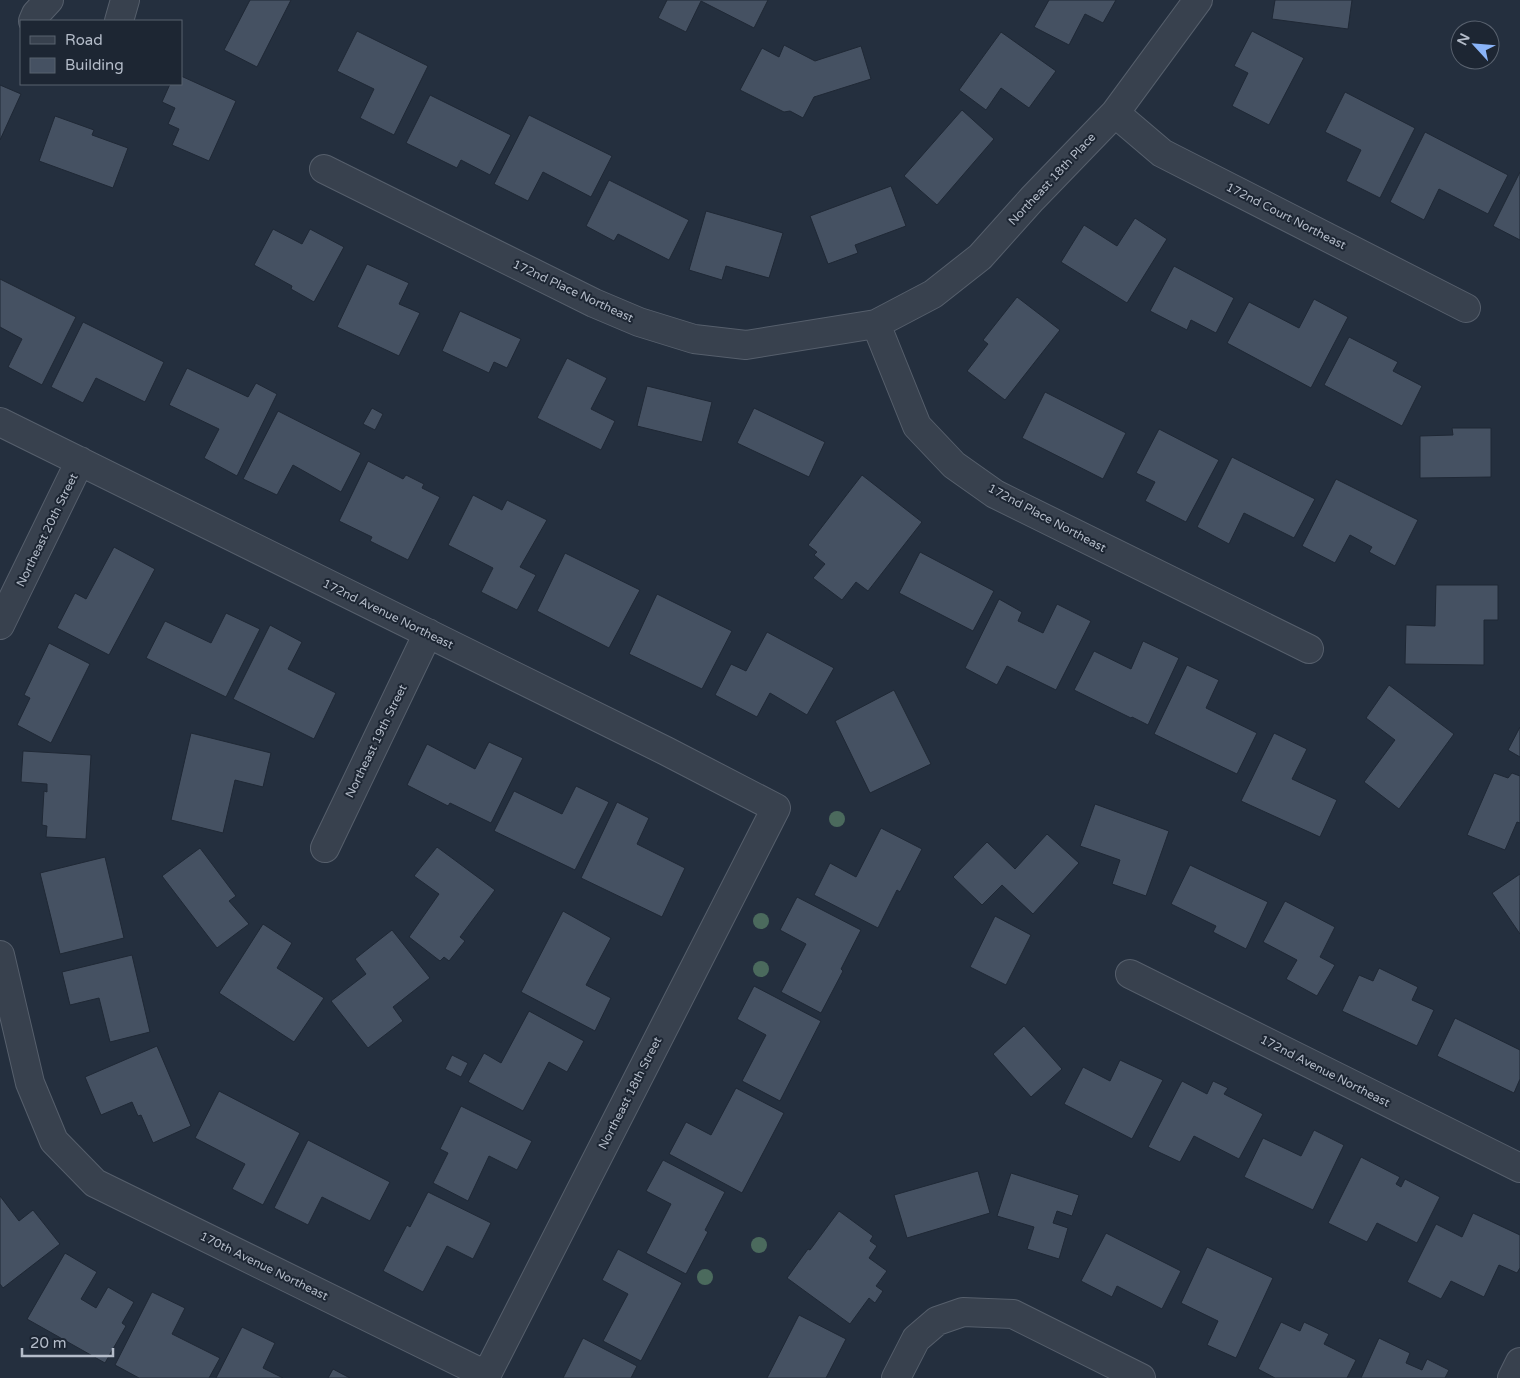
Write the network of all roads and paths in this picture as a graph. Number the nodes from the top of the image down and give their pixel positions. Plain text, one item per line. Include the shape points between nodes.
1 (49, 0) edge
2 (125, 0) edge
3 (1198, 0) edge
4 (33, 20) edge
5 (119, 20) edge
6 (1116, 113) junction
7 (324, 169) dead end
8 (1466, 308) dead end
9 (876, 324) junction
10 (0, 422) edge
11 (80, 461) junction
12 (0, 625) edge
13 (428, 633) junction
14 (1309, 650) dead end
15 (776, 808) joint
16 (325, 848) dead end
17 (0, 955) edge
18 (1130, 974) dead end
19 (1520, 1168) edge
20 (1520, 1362) edge
21 (485, 1377) edge
22 (896, 1378) edge
23 (1141, 1378) edge
24 (1512, 1378) edge

1 - 4 street
2 - 5 street
3 - 6 street, Northeast 18th Place
6 - 8 street, 172nd Court Northeast via 1162,153
6 - 9 street, Northeast 18th Place via 980,257 933,294
7 - 9 street, 172nd Place Northeast via 594,303 639,322 694,339 746,344
9 - 14 street, 172nd Place Northeast via 917,426 954,465 995,494
10 - 11 street, 172nd Avenue Northeast
11 - 12 street, Northeast 20th Street
11 - 13 street, 172nd Avenue Northeast
13 - 15 street, 172nd Avenue Northeast
13 - 16 street, Northeast 19th Street
15 - 21 street, Northeast 18th Street
17 - 21 street, 170th Avenue Northeast via 30,1083 54,1141 94,1183
18 - 19 street, 172nd Avenue Northeast
20 - 24 street
22 - 23 street via 916,1338 937,1321 963,1312 1013,1314

